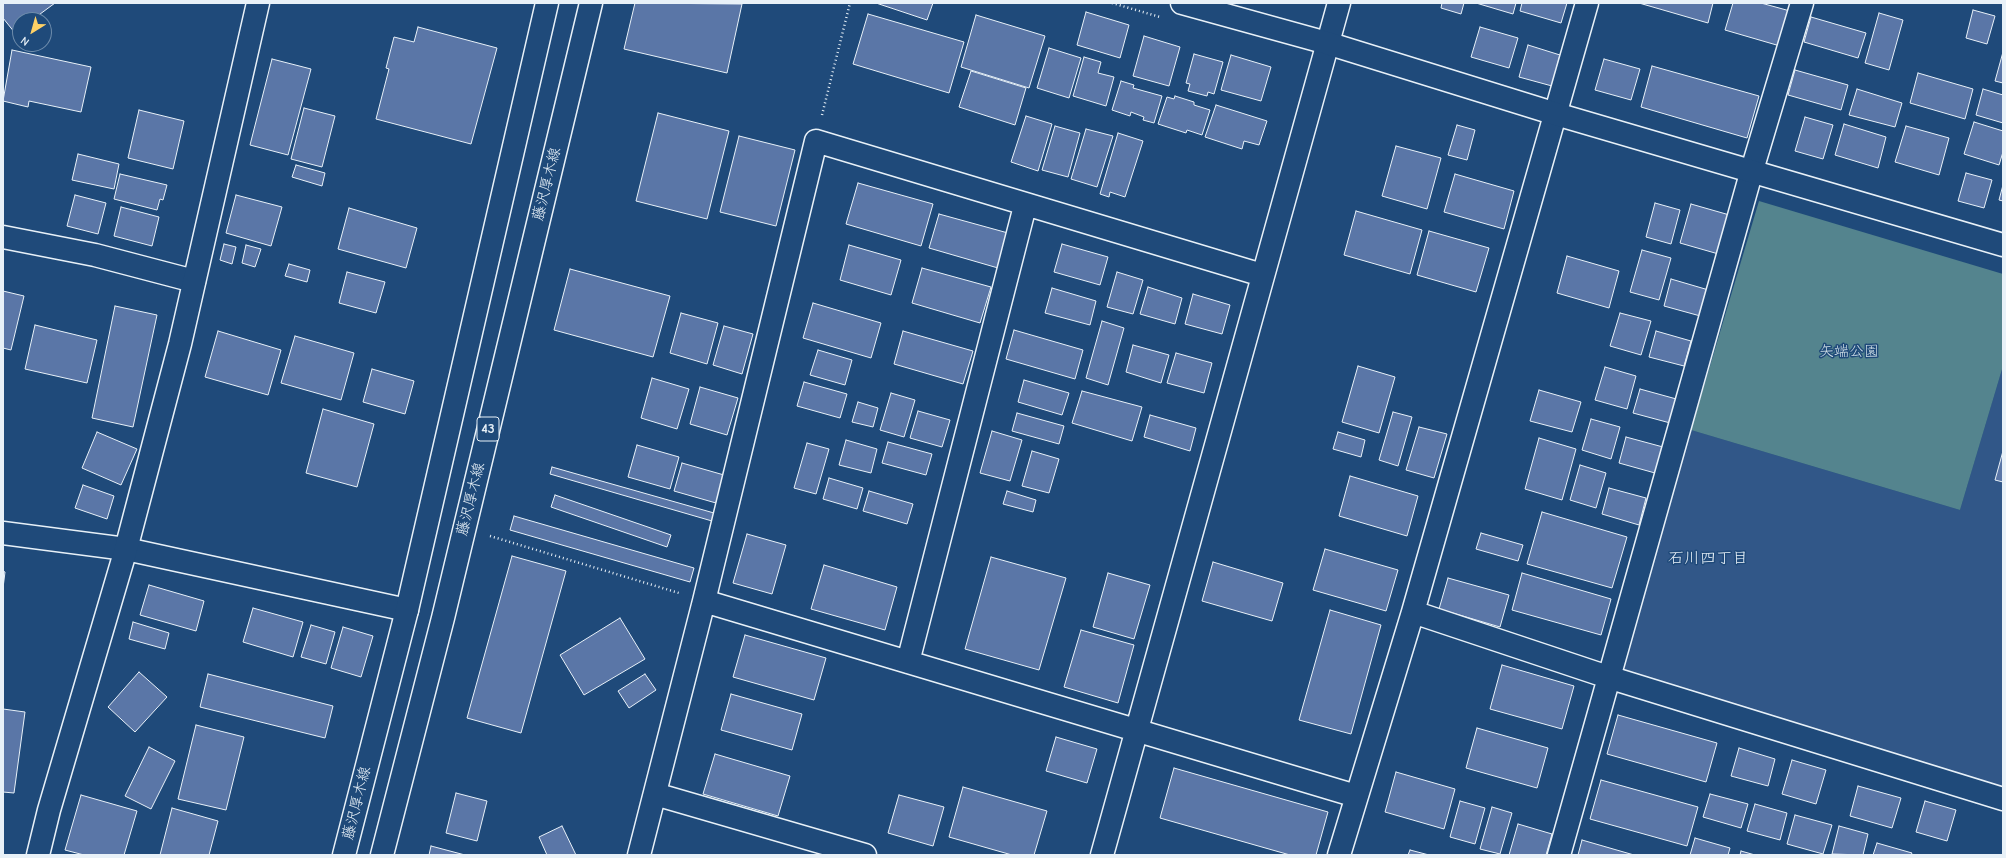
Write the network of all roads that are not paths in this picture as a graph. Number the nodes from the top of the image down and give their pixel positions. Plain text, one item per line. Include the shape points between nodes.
1 (258, 3) edge
2 (547, 3) edge
3 (591, 3) edge
4 (1182, 3) edge
5 (1339, 3) edge
6 (1587, 3) edge
7 (1802, 3) edge
8 (1328, 43) junction
9 (1556, 114) junction
10 (1752, 170) junction
11 (1025, 206) junction
12 (3, 237) edge
13 (2003, 245) edge
14 (1262, 275) junction
15 (194, 281) junction
16 (3, 533) edge
17 (126, 549) junction
18 (704, 601) junction
19 (406, 610) junction
20 (1413, 612) junction
21 (908, 662) junction
22 (1608, 677) junction
23 (1137, 730) junction
24 (655, 794) junction
25 (1356, 796) junction
26 (2003, 799) edge
27 (38, 855) edge
28 (344, 855) edge
29 (382, 855) edge
30 (639, 855) edge
31 (865, 855) edge
32 (1102, 855) edge
33 (1339, 855) edge
34 (1559, 855) edge

1 - 15 street
2 - 19 street, 藤沢厚木線
3 - 29 street, 藤沢厚木線 / 43
4 - 8 street
5 - 8 street
6 - 9 street
7 - 10 street
8 - 9 street
8 - 14 street
9 - 10 street
9 - 20 street
10 - 13 street
10 - 22 street
11 - 14 street
11 - 18 street via 816,141
11 - 21 street
12 - 15 street via 95,255
14 - 23 street
15 - 17 street
16 - 17 street
17 - 19 street
17 - 27 street via 51,802
18 - 21 street
18 - 24 street
19 - 28 street, 藤沢厚木線
20 - 22 street
20 - 25 street
21 - 23 street
22 - 26 street
22 - 34 street
23 - 25 street
23 - 32 street
24 - 30 street
24 - 31 street
25 - 33 street

